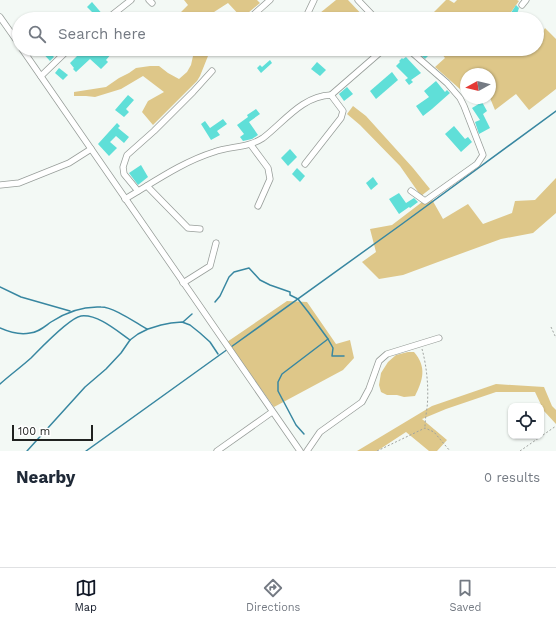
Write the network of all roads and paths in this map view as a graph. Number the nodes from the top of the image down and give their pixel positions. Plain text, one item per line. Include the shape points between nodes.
1 (131, 0) edge
2 (270, 0) edge
3 (314, 0) edge
4 (358, 0) edge
5 (116, 12) edge
6 (256, 12) edge
7 (308, 12) edge
8 (369, 12) edge
9 (0, 18) edge
10 (12, 34) edge
11 (27, 56) edge
12 (62, 56) edge
13 (376, 56) edge
14 (416, 56) edge
15 (212, 71) dead end
16 (41, 76) junction
17 (331, 95) junction
18 (251, 145) junction
19 (91, 149) junction
20 (306, 164) dead end
21 (0, 186) edge
22 (147, 186) junction
23 (138, 191) junction
24 (411, 191) dead end
25 (125, 198) junction
26 (258, 206) dead end
27 (200, 229) dead end
28 (216, 242) dead end
29 (184, 283) junction
30 (551, 327) dead end
31 (440, 338) dead end
32 (556, 338) edge
33 (421, 343) junction
34 (272, 412) junction
35 (556, 426) edge
36 (425, 428) junction
37 (217, 451) edge
38 (300, 451) edge
39 (307, 451) edge
40 (377, 451) edge
41 (450, 451) edge
42 (520, 451) edge

1 - 5 street
2 - 6 street
3 - 7 street
4 - 8 street
9 - 10 street
11 - 16 street
12 - 16 street
13 - 17 street
14 - 24 street via 460,98 483,155 476,164 425,201
15 - 23 street via 127,155 123,167 124,174
16 - 19 street
17 - 18 street via 314,98
17 - 20 street via 343,111 341,118
18 - 22 street via 215,151 184,164
18 - 26 street via 268,168 270,179
19 - 21 street via 69,163 19,183
19 - 25 street
22 - 23 street
22 - 27 street via 188,228
23 - 25 street
25 - 29 street
28 - 29 street via 210,266
29 - 34 street
30 - 32 path
31 - 33 street
33 - 36 path via 427,390
33 - 39 street via 387,354 379,361 362,402 320,432
34 - 37 street
34 - 38 street
35 - 42 path
36 - 40 path
36 - 41 path via 434,432

